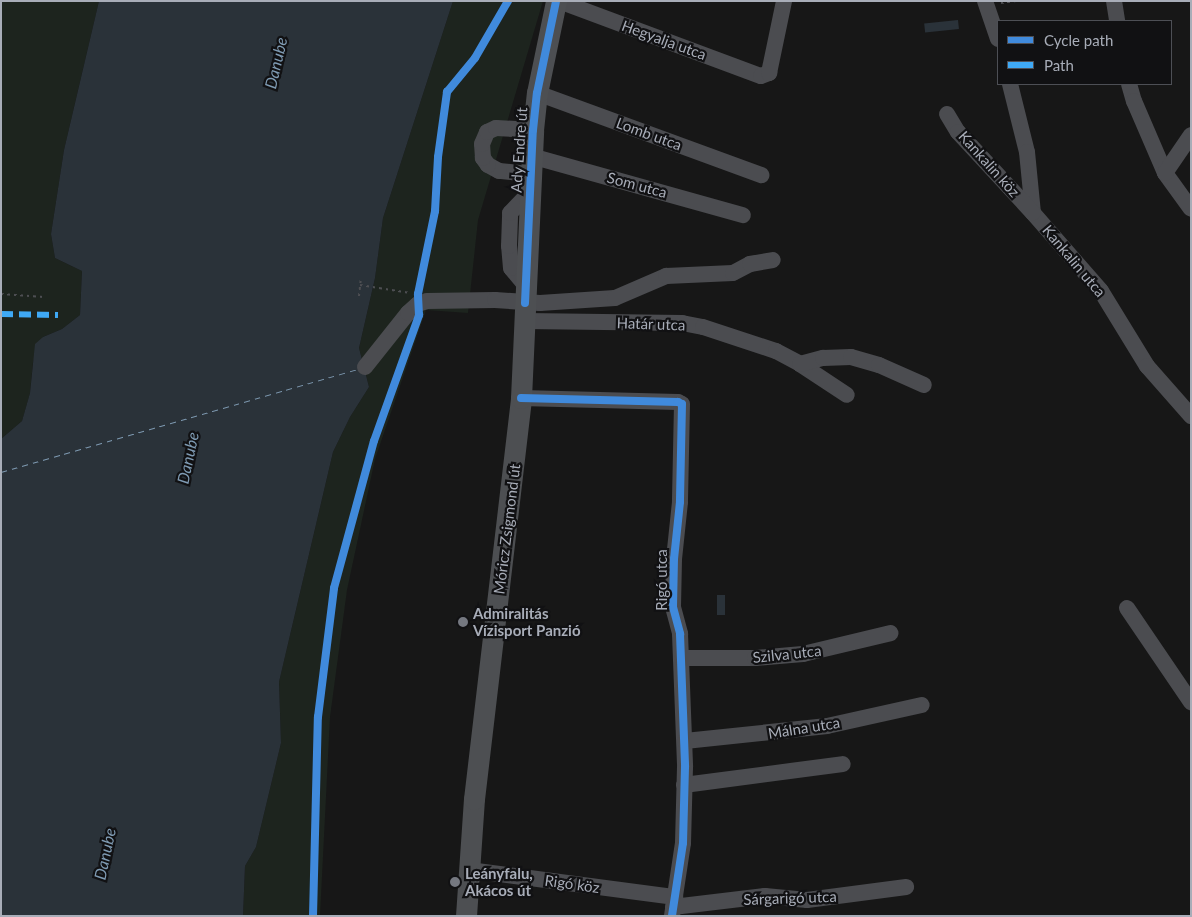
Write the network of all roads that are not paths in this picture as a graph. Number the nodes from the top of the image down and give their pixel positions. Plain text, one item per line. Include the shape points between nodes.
1 (557, 1) edge
2 (784, 1) edge
3 (985, 1) edge
4 (1114, 1) edge
5 (1118, 20) edge
6 (997, 36) edge
7 (1010, 85) edge
8 (1129, 85) edge
9 (537, 94) junction
10 (947, 114) dead end
11 (533, 130) junction
12 (1191, 134) edge
13 (1164, 173) junction
14 (530, 174) junction
15 (761, 175) dead end
16 (1191, 209) edge
17 (1033, 213) junction
18 (742, 215) dead end
19 (773, 260) dead end
20 (525, 304) junction
21 (800, 364) junction
22 (365, 367) dead end
23 (924, 386) dead end
24 (847, 396) dead end
25 (521, 398) junction
26 (1191, 416) edge
27 (1127, 608) dead end
28 (891, 633) dead end
29 (682, 658) junction
30 (1191, 702) edge
31 (922, 705) dead end
32 (685, 741) junction
33 (843, 764) dead end
34 (684, 785) junction
35 (468, 870) junction
36 (906, 887) dead end
37 (674, 907) edge
38 (466, 916) edge

1 - 2 street, Hegyalja utca via 761,76 769,73
1 - 9 main road, Ady Endre út
3 - 6 street
4 - 5 street
7 - 17 street, Kankalin utca via 1027,152
8 - 13 street
9 - 11 main road, Ady Endre út
9 - 15 street, Lomb utca
10 - 17 street, Kankalin köz via 958,132
11 - 14 main road, Ady Endre út
11 - 14 street, Som utca via 496,128 487,132 482,144 483,158 488,165 499,171
12 - 13 street
13 - 16 street
14 - 18 street, Som utca
14 - 20 main road, Ady Endre út
17 - 26 street, Kankalin utca via 1102,291 1147,366
19 - 20 street via 750,264 733,273 666,276 615,298
20 - 21 street, Határ utca via 682,323 750,341
20 - 22 street via 418,299
20 - 25 main road, Móricz Zsigmond út
21 - 23 street via 822,358 851,357 879,365
21 - 24 street, Határ utca
25 - 29 street, Rigó utca via 682,404 680,502 673,597
25 - 35 main road, Móricz Zsigmond út
27 - 30 street
28 - 29 street, Szilva utca via 804,654
29 - 32 street, Rigó utca
31 - 32 street, Málna utca via 827,726
32 - 34 street, Rigó utca
33 - 34 street
34 - 37 street, Rigó utca via 683,843
35 - 37 street, Rigó köz
35 - 38 main road, Móricz Zsigmond út
36 - 37 street, Sárgarigó utca via 807,900 765,896

